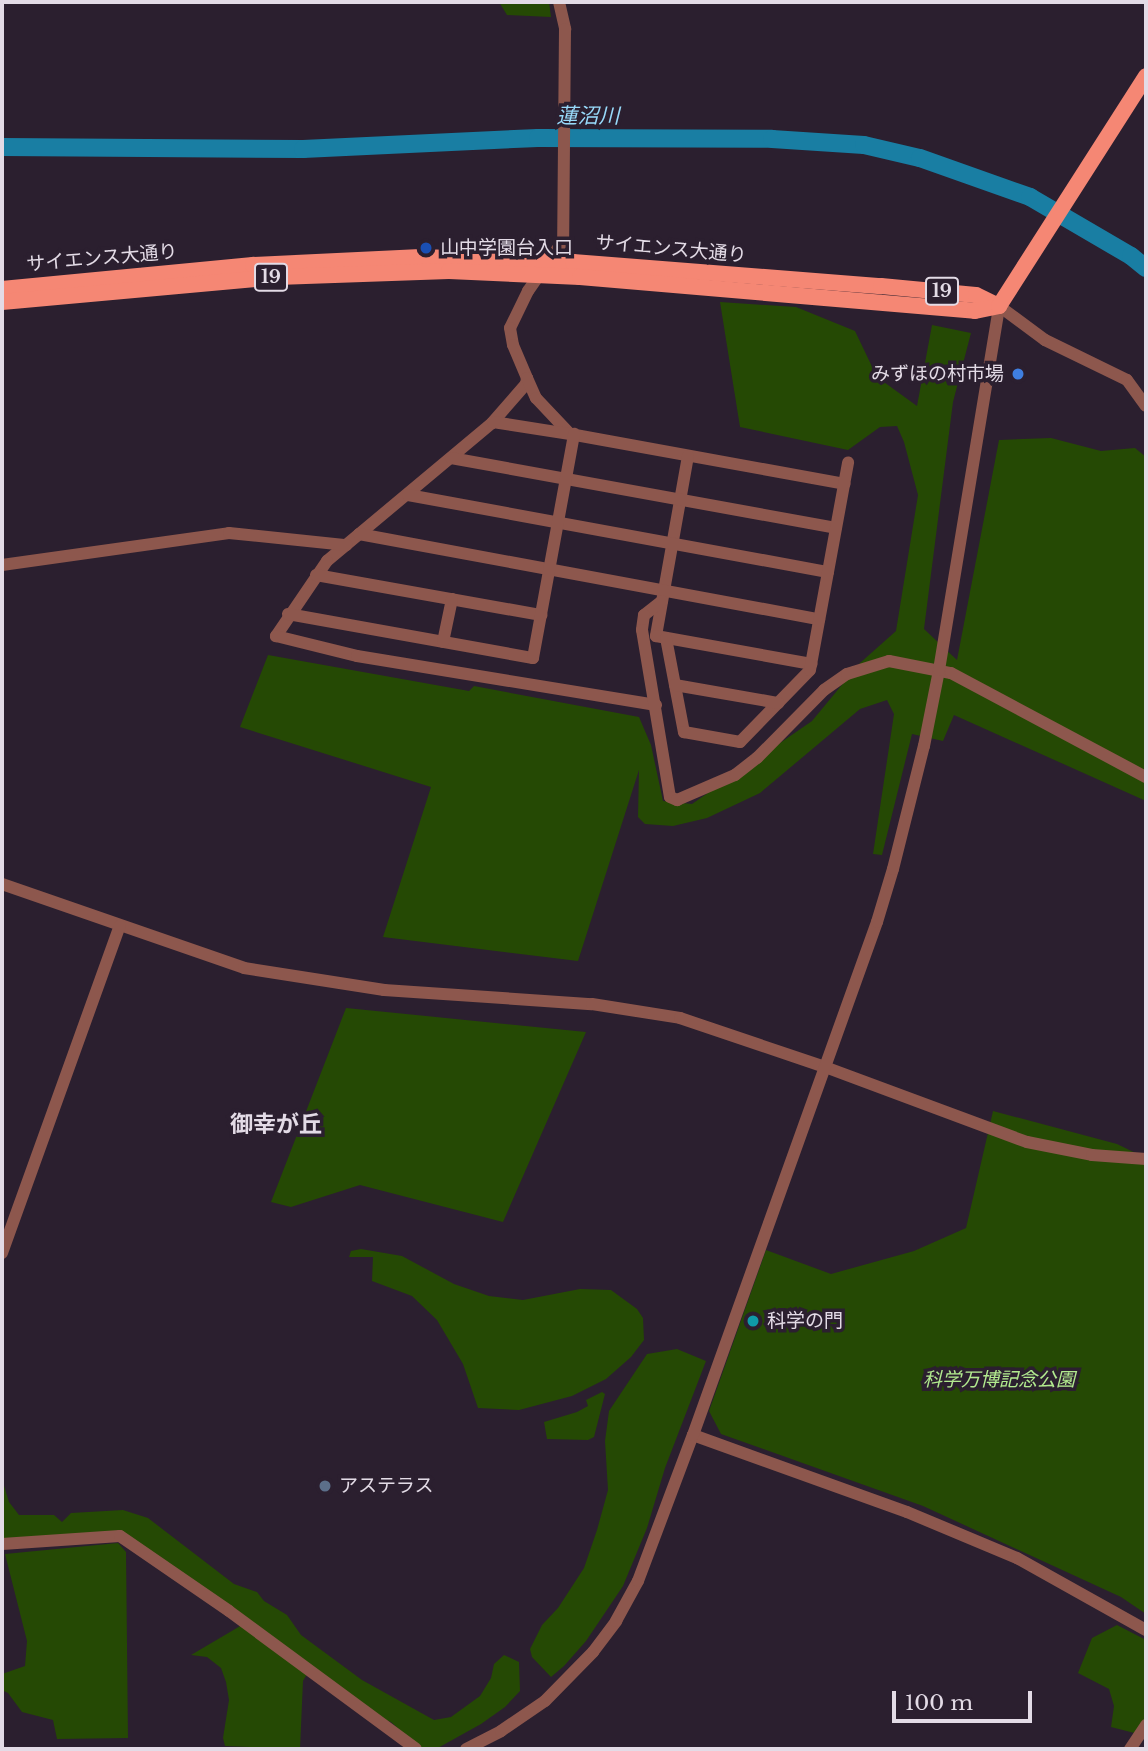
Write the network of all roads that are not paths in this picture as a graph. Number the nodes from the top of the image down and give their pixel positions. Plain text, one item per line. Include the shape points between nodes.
1 (559, 2) edge
2 (1146, 76) edge
3 (552, 261) junction
4 (542, 274) junction
5 (2, 289) edge
6 (2, 302) edge
7 (999, 306) junction
8 (527, 378) junction
9 (1146, 406) edge
10 (493, 422) junction
11 (572, 434) junction
12 (688, 456) junction
13 (451, 458) junction
14 (848, 463) dead end
15 (565, 479) junction
16 (844, 484) junction
17 (408, 495) junction
18 (680, 500) junction
19 (558, 522) junction
20 (836, 528) junction
21 (359, 534) junction
22 (673, 543) junction
23 (346, 545) junction
24 (2, 565) edge
25 (549, 569) junction
26 (828, 572) junction
27 (316, 575) junction
28 (663, 595) junction
29 (452, 599) junction
30 (288, 614) junction
31 (541, 615) junction
32 (820, 619) junction
33 (666, 638) junction
34 (443, 642) junction
35 (811, 664) junction
36 (939, 670) junction
37 (675, 685) junction
38 (778, 703) junction
39 (656, 705) junction
40 (1146, 777) edge
41 (2, 884) edge
42 (120, 926) junction
43 (825, 1067) junction
44 (1146, 1159) edge
45 (2, 1253) edge
46 (693, 1435) junction
47 (2, 1545) edge
48 (1146, 1630) edge
49 (1146, 1726) edge
50 (416, 1749) edge
51 (466, 1749) edge
52 (1130, 1749) edge

1 - 3 street via 565,29 564,241
2 - 7 main road
3 - 4 street
3 - 5 main road, サイエンス大通り / 19 via 421,257 253,265
3 - 7 main road, サイエンス大通り / 19 via 976,295
4 - 6 main road, サイエンス大通り / 19 via 366,272
4 - 7 main road, サイエンス大通り / 19 via 975,311
4 - 8 street via 510,328
7 - 9 street via 1045,340 1127,380
7 - 36 street
8 - 10 street
8 - 11 street via 536,398
10 - 11 street
10 - 13 street
11 - 12 street
11 - 15 street
12 - 16 street
12 - 18 street
13 - 15 street
13 - 17 street
14 - 16 street
15 - 18 street
15 - 19 street
16 - 20 street
17 - 19 street
17 - 21 street
18 - 20 street
18 - 22 street
19 - 22 street
19 - 25 street
20 - 26 street
21 - 23 street
21 - 25 street
22 - 26 street
22 - 28 street
23 - 24 street via 229,533
23 - 27 street
25 - 28 street
25 - 31 street
26 - 32 street
27 - 29 street
27 - 30 street
28 - 32 street
28 - 33 street via 656,636
28 - 39 street via 642,623
29 - 31 street
29 - 34 street
30 - 34 street
30 - 39 street via 276,636 357,656
31 - 34 street via 533,658
32 - 35 street
33 - 35 street
33 - 37 street
35 - 38 street
36 - 39 street via 889,661 847,674 824,690 735,775 677,800 670,797
36 - 40 street
36 - 43 street via 893,869
37 - 38 street
37 - 38 street via 684,732 740,742
41 - 42 street
42 - 43 street via 244,968 319,981 384,990 592,1004 680,1018
42 - 45 street
43 - 44 street via 1027,1142
43 - 46 street
46 - 48 street via 907,1512 1017,1558
46 - 51 street via 638,1581 616,1621 545,1701
47 - 50 street via 120,1536
49 - 52 street

